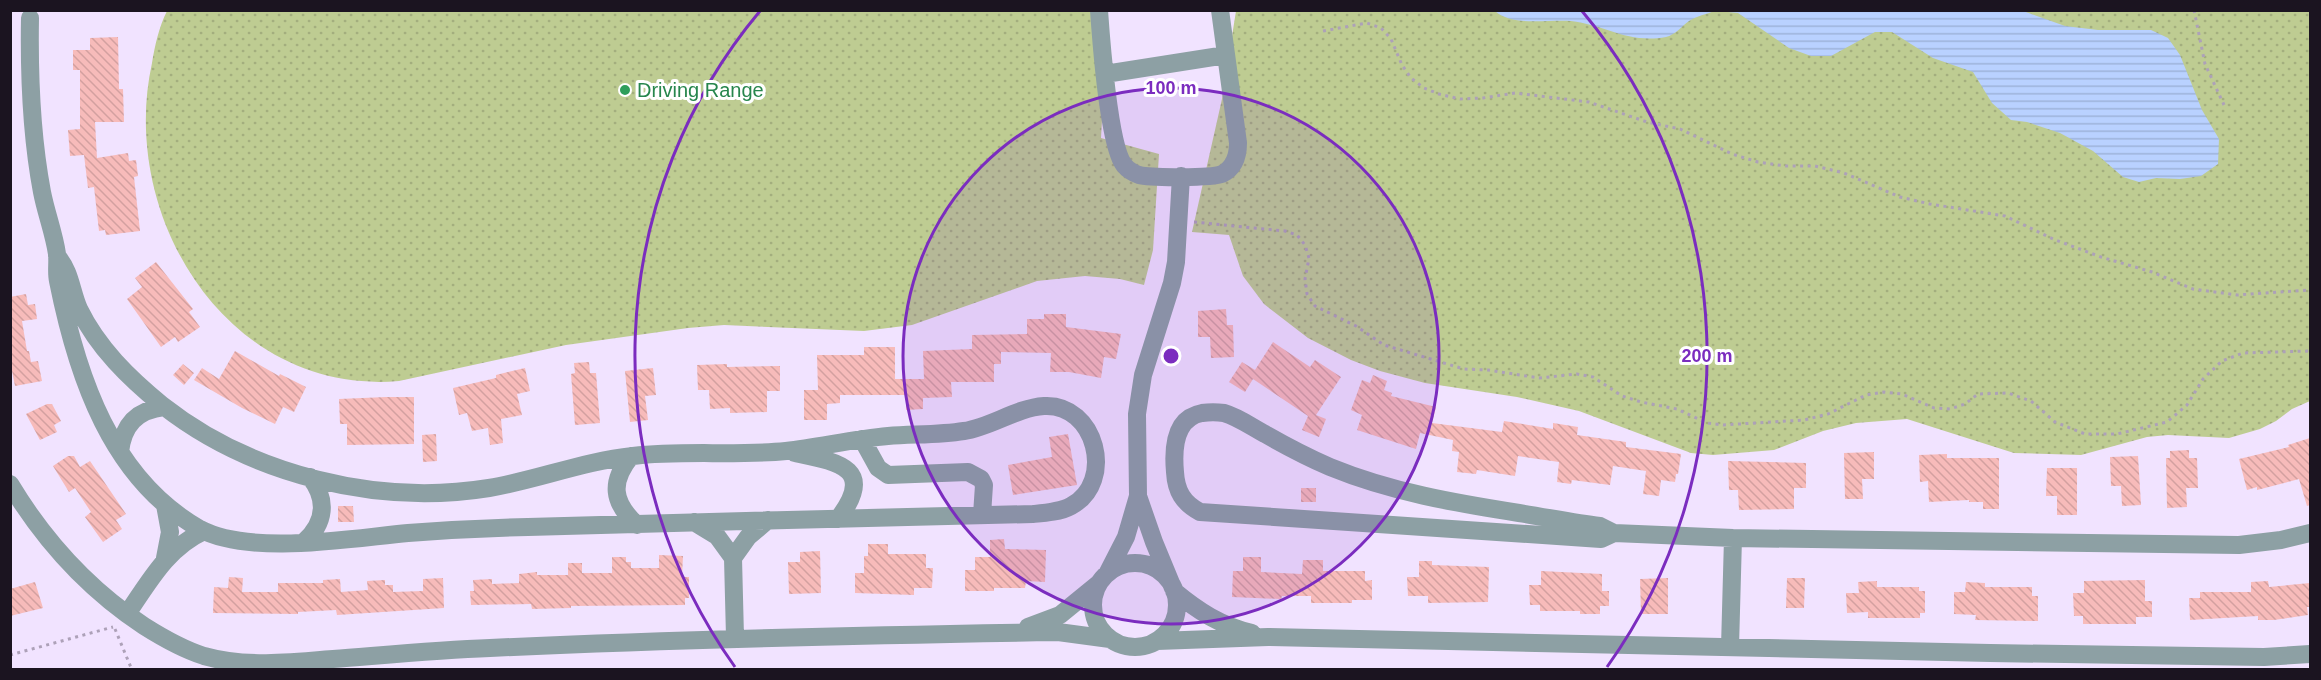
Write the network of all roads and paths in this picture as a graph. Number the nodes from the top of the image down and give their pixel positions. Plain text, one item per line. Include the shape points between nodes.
1 (1100, 10) edge
2 (1220, 10) edge
3 (2194, 10) edge
4 (32, 13) edge
5 (1323, 31) dead end
6 (1226, 55) junction
7 (1105, 74) junction
8 (2223, 105) dead end
9 (1181, 176) junction
10 (1180, 220) junction
11 (57, 256) junction
12 (2310, 290) edge
13 (2310, 351) edge
14 (164, 407) junction
15 (862, 439) junction
16 (785, 451) junction
17 (120, 452) junction
18 (632, 456) junction
19 (310, 477) junction
20 (10, 484) edge
21 (1138, 496) junction
22 (165, 505) junction
23 (982, 515) junction
24 (838, 519) junction
25 (768, 520) junction
26 (694, 521) junction
27 (637, 525) junction
28 (204, 531) junction
29 (1614, 533) junction
30 (2310, 533) edge
31 (1733, 538) junction
32 (304, 542) junction
33 (165, 558) junction
34 (732, 558) junction
35 (1102, 579) junction
36 (1173, 589) junction
37 (122, 625) junction
38 (1010, 633) junction
39 (735, 637) junction
40 (1268, 637) junction
41 (1110, 639) junction
42 (1157, 641) junction
43 (1730, 647) junction
44 (2310, 654) edge
45 (10, 655) edge
46 (132, 669) edge

1 - 7 street
2 - 6 street
3 - 8 path via 2205,64
4 - 11 street via 29,79 33,137
5 - 12 path via 1367,23 1382,28 1411,78 1439,94 1460,99 1515,93 1589,102 1680,129 1758,162 1815,166 1844,173 1900,197 2005,216 2053,239 2193,289 2237,295
6 - 7 street
6 - 9 street via 1238,143 1236,158 1221,174
7 - 9 street via 1122,163 1145,176
9 - 10 street
10 - 13 path via 1297,235 1309,258 1305,279 1307,294 1315,306 1356,326 1383,345 1464,369 1539,378 1585,375 1622,396 1724,425 1804,420 1828,414 1866,395 1884,392 1902,394 1934,408 1950,409 1978,394 2008,393 2031,401 2055,422 2085,434 2117,434 2167,422 2187,405 2203,379 2222,361 2243,353
10 - 21 street via 1172,283 1143,375 1137,414
11 - 14 street via 69,274 77,305 94,335 123,371
11 - 17 street via 58,281 78,361
14 - 17 street via 133,420 125,429
14 - 19 street via 250,458
15 - 16 street
15 - 23 street via 878,468 888,475 975,474 984,485
15 - 23 street via 965,431 1040,406 1070,411 1081,420 1090,432 1096,462 1094,481 1084,497 1069,508 1051,512
16 - 18 street
16 - 24 street via 829,460 846,468 852,476 854,494
17 - 22 street
18 - 19 street via 487,488 444,492 401,492
18 - 27 street via 618,475 616,486 621,507
19 - 32 street via 320,493 323,511 320,523
20 - 37 street via 54,548
21 - 35 street via 1126,537
21 - 36 street
22 - 28 street
22 - 33 street via 170,532
23 - 24 street
24 - 25 street
25 - 26 street
25 - 34 street
26 - 27 street
26 - 34 street via 717,536
27 - 32 street via 525,527
28 - 32 street via 238,541
28 - 33 street
29 - 29 street via 1600,526 1422,497 1376,483 1313,459 1224,413 1190,417 1176,435 1174,463 1180,495 1188,506 1200,512 1601,539
29 - 31 street
30 - 31 street via 2239,545
31 - 43 street
33 - 37 street
34 - 39 street
35 - 36 street via 1118,566 1140,563 1159,571
35 - 38 street via 1060,615
35 - 41 street via 1094,594 1094,614
36 - 40 street via 1220,623
36 - 42 street via 1173,623
37 - 39 street via 214,658 249,663
37 - 45 path
37 - 46 path
38 - 39 street
38 - 41 street via 1065,632
40 - 42 street
40 - 43 street
41 - 42 street via 1134,647
43 - 44 street via 2228,657

